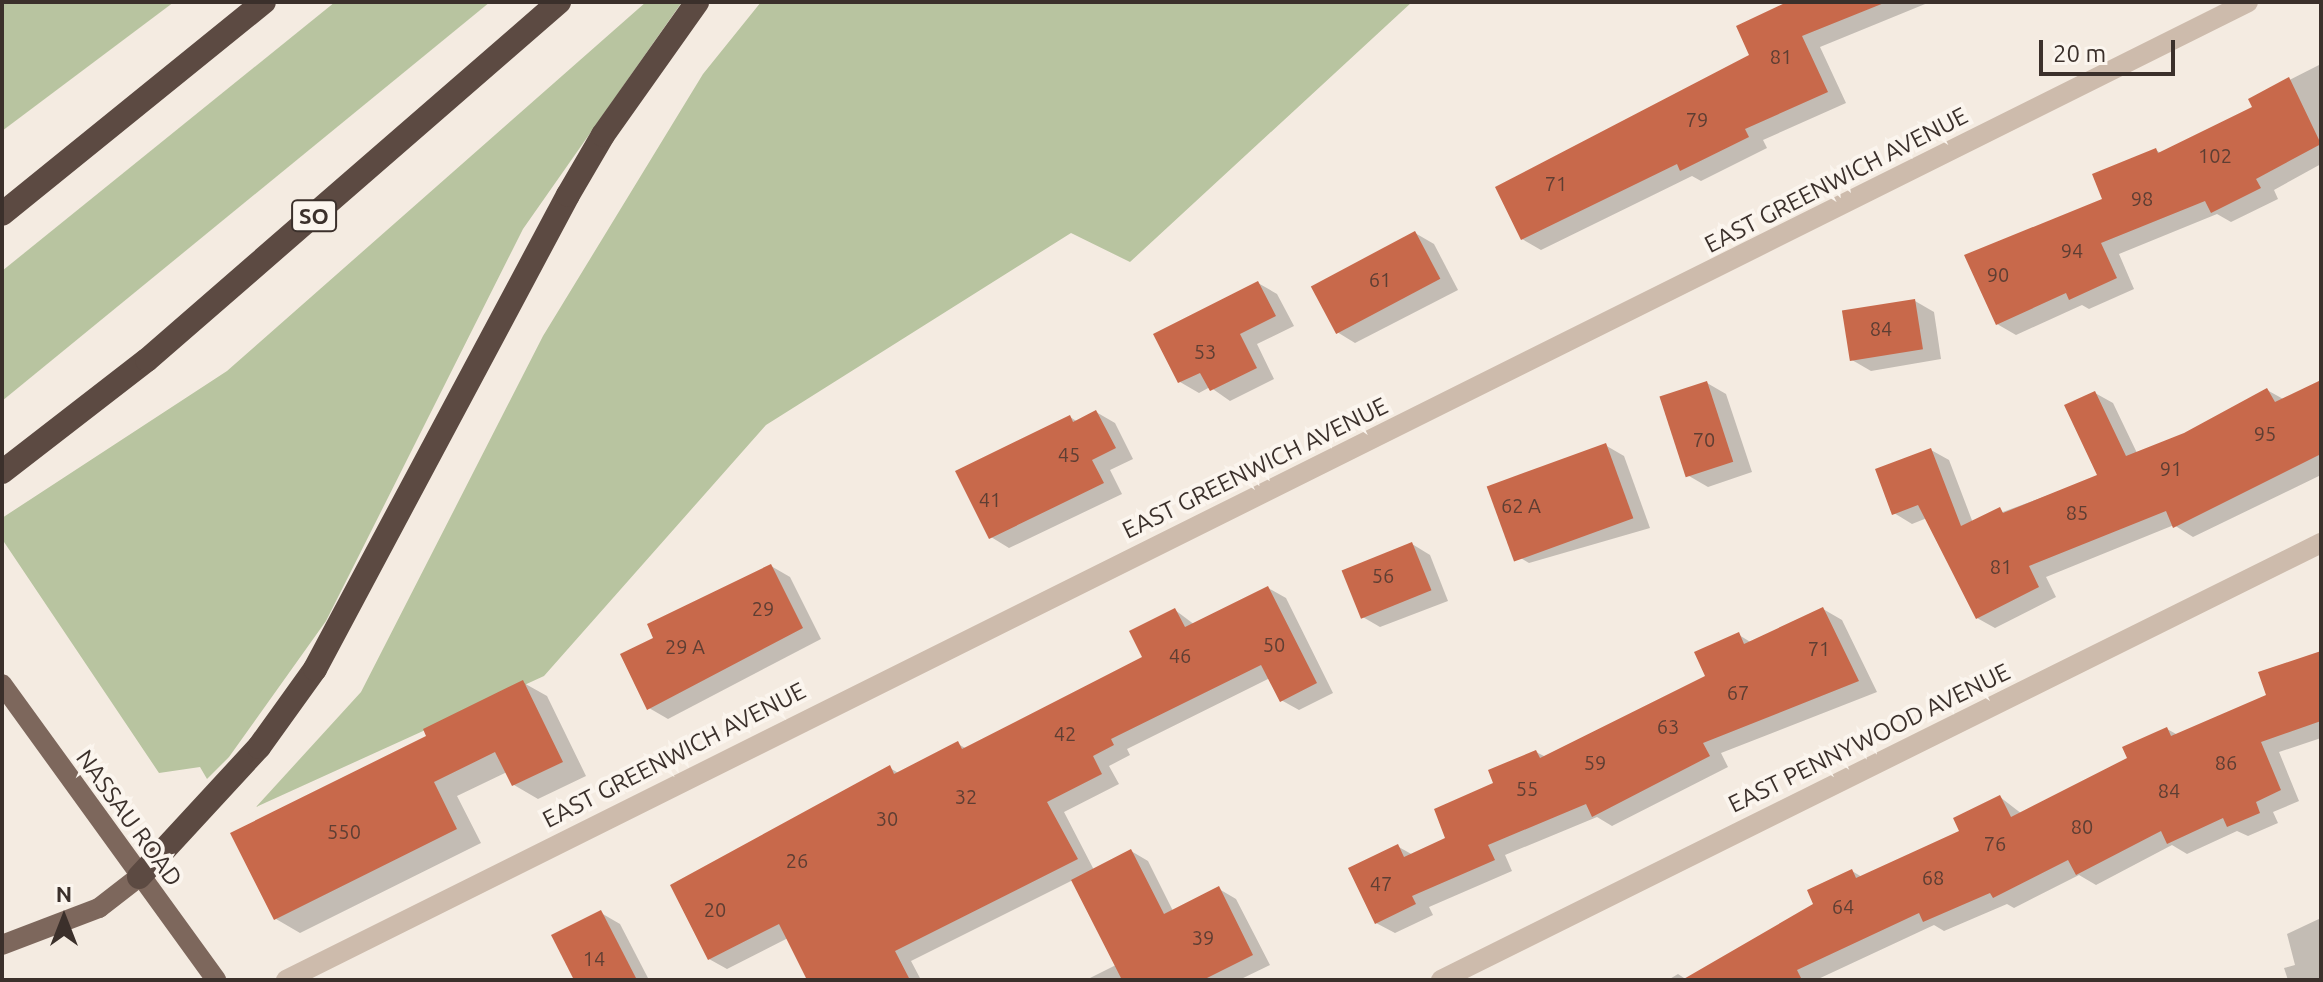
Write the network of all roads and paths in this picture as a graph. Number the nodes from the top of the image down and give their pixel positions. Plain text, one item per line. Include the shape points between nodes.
1 (264, 2) edge
2 (559, 2) edge
3 (697, 2) edge
4 (2248, 2) edge
5 (2, 214) edge
6 (2, 472) edge
7 (2321, 543) edge
8 (2, 684) edge
9 (139, 877) junction
10 (2, 945) edge
11 (216, 980) edge
12 (286, 980) edge
13 (1441, 980) edge

1 - 5 highway
2 - 6 highway, SO via 147,360
3 - 9 highway via 575,183 315,669 259,747
4 - 12 street, EAST GREENWICH AVENUE
7 - 13 street, EAST PENNYWOOD AVENUE
8 - 9 main road, NASSAU ROAD
9 - 10 main road via 99,908
9 - 11 main road, NASSAU ROAD

